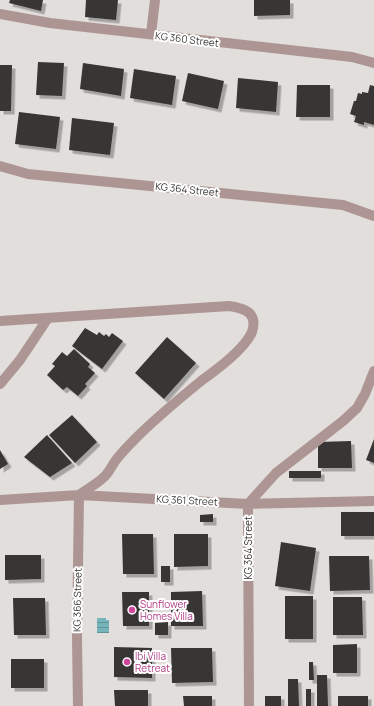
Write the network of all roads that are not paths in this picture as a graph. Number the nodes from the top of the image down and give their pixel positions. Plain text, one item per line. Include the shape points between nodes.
1 (155, 0) edge
2 (0, 14) edge
3 (151, 34) junction
4 (374, 63) edge
5 (0, 166) edge
6 (374, 216) edge
7 (48, 318) junction
8 (0, 321) edge
9 (374, 371) edge
10 (0, 384) edge
11 (79, 495) junction
12 (0, 500) edge
13 (374, 501) edge
14 (248, 504) junction
15 (78, 706) edge
16 (249, 706) edge

1 - 3 street
2 - 3 street, KG 360 Street via 50,24
3 - 4 street, KG 360 Street via 352,57
5 - 6 street, KG 364 Street via 28,174 343,205
7 - 8 street
7 - 10 street via 20,360
7 - 11 street via 229,306 246,310 254,324 245,343 227,361 172,404 136,438 105,477
9 - 14 street, KG 364 Street via 357,408 276,473
11 - 12 street, KG 361 Street
11 - 14 street, KG 361 Street
11 - 15 street, KG 366 Street
13 - 14 street, KG 361 Street
14 - 16 street, KG 364 Street

